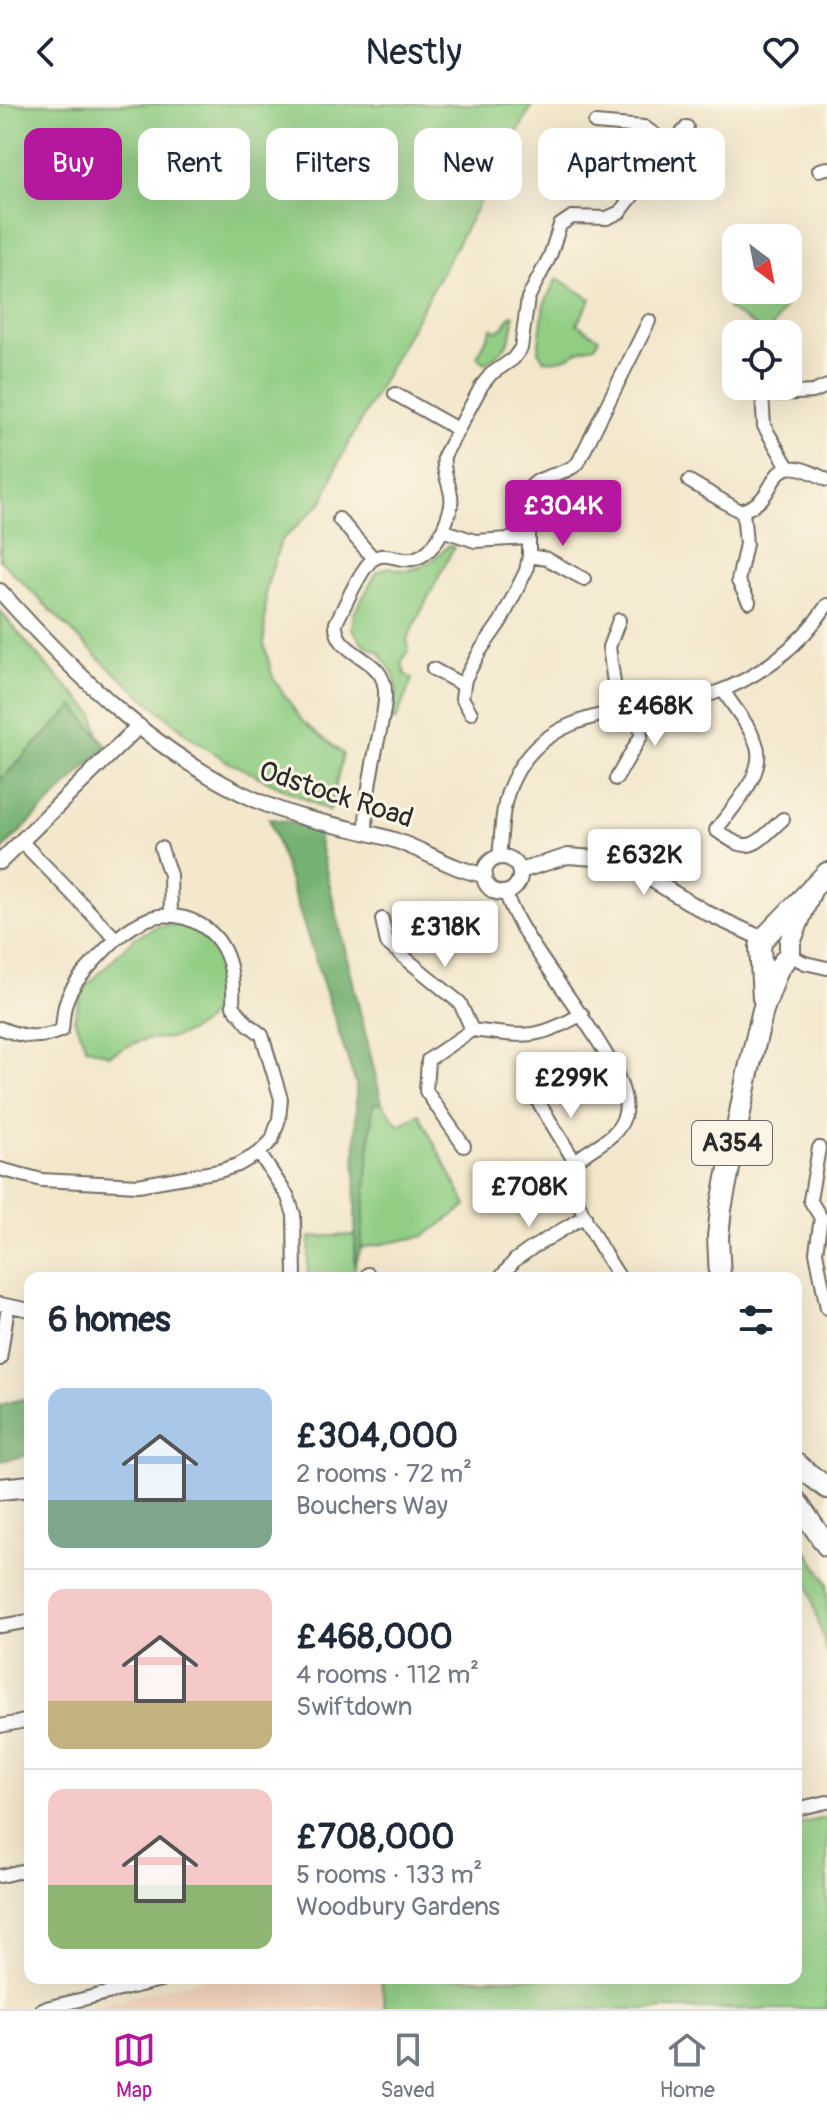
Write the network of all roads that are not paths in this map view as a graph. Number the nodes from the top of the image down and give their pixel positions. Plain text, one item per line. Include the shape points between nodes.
1 (595, 123) dead end
2 (645, 128) edge
3 (629, 200) edge
4 (649, 321) dead end
5 (827, 386) edge
6 (395, 394) dead end
7 (457, 429) junction
8 (788, 467) junction
9 (827, 480) edge
10 (689, 481) dead end
11 (743, 510) junction
12 (339, 519) dead end
13 (442, 530) junction
14 (528, 538) junction
15 (529, 556) junction
16 (374, 559) junction
17 (584, 579) dead end
18 (0, 591) edge
19 (749, 602) dead end
20 (827, 605) edge
21 (619, 620) dead end
22 (433, 669) dead end
23 (463, 685) junction
24 (723, 690) junction
25 (639, 708) junction
26 (618, 712) junction
27 (471, 713) dead end
28 (139, 726) junction
29 (616, 779) dead end
30 (783, 819) dead end
31 (366, 833) junction
32 (21, 841) junction
33 (161, 848) dead end
34 (499, 858) junction
35 (0, 862) edge
36 (520, 871) junction
37 (827, 873) edge
38 (485, 875) junction
39 (506, 892) junction
40 (171, 914) junction
41 (382, 919) dead end
42 (115, 938) junction
43 (776, 947) junction
44 (827, 968) edge
45 (582, 1014) junction
46 (0, 1028) edge
47 (472, 1030) junction
48 (536, 1098) dead end
49 (464, 1146) dead end
50 (819, 1148) dead end
51 (259, 1153) junction
52 (575, 1162) junction
53 (0, 1169) edge
54 (585, 1216) junction
55 (824, 1217) edge
56 (295, 1272) edge
57 (505, 1272) edge
58 (617, 1272) edge
59 (720, 1272) edge
60 (4, 1305) edge
61 (827, 1308) edge
62 (24, 1309) edge
63 (0, 1359) edge
64 (802, 1469) edge
65 (24, 1487) edge
66 (827, 1488) edge
67 (0, 1489) edge
68 (802, 1510) edge
69 (827, 1546) edge
70 (24, 1622) edge
71 (0, 1626) edge
72 (24, 1721) edge
73 (0, 1726) edge
74 (827, 1802) edge
75 (802, 1808) edge
76 (24, 1870) edge
77 (0, 1876) edge
78 (144, 1984) edge
79 (42, 2009) edge

1 - 2 street
3 - 7 street via 607,218 572,217 560,225 528,298 521,348 482,385
4 - 14 street via 578,463 531,485
5 - 8 street via 813,392 762,395 764,426
6 - 7 street
7 - 13 street via 443,460 452,501
8 - 9 street via 802,467
8 - 11 street via 756,505
10 - 11 street
11 - 19 street via 746,544 738,581
12 - 16 street
13 - 14 street via 475,541
13 - 16 street via 432,548 417,558
14 - 15 street
15 - 17 street via 547,559
15 - 23 street via 508,607
16 - 31 street via 366,565 335,628 340,641 376,669 385,684
18 - 28 street, Odstock Road
20 - 24 street via 788,650
21 - 26 street via 609,647
22 - 23 street
23 - 27 street via 463,703
24 - 25 street
24 - 30 street via 753,737 759,757 753,776 716,830 747,847
25 - 26 street
25 - 29 street via 641,736
26 - 34 street via 570,724 528,756 508,793
28 - 31 street, Odstock Road via 249,797
28 - 32 street
31 - 38 street, Odstock Road
32 - 35 street
32 - 42 street
33 - 40 street via 170,875
34 - 36 street via 510,859
34 - 38 street via 490,862
36 - 39 street via 516,887
36 - 43 street via 568,856 608,859
37 - 43 highway, A354
38 - 39 street, Odstock Road via 492,889
39 - 45 street, Odstock Road via 520,927
40 - 42 street via 148,919
40 - 51 street via 219,937 231,962 233,1006 262,1035 281,1099 272,1140
41 - 47 street via 387,943 460,1003
42 - 46 street via 74,984 62,1030 26,1037
43 - 44 street
43 - 59 highway, A354 via 724,1187
45 - 47 street via 552,1032 530,1036
45 - 52 street, Odstock Road via 624,1091 626,1106 618,1129
47 - 49 street via 428,1060 426,1091
48 - 52 street
50 - 55 street via 810,1200
51 - 53 street via 219,1171 138,1185 42,1180
51 - 56 street via 294,1215
52 - 54 street via 571,1177
54 - 57 street via 515,1260
54 - 58 street
55 - 61 street via 816,1252
60 - 62 street
60 - 63 street
64 - 66 highway
65 - 67 highway
68 - 69 highway
70 - 71 street
72 - 73 street
74 - 75 street
76 - 77 street
78 - 79 street

